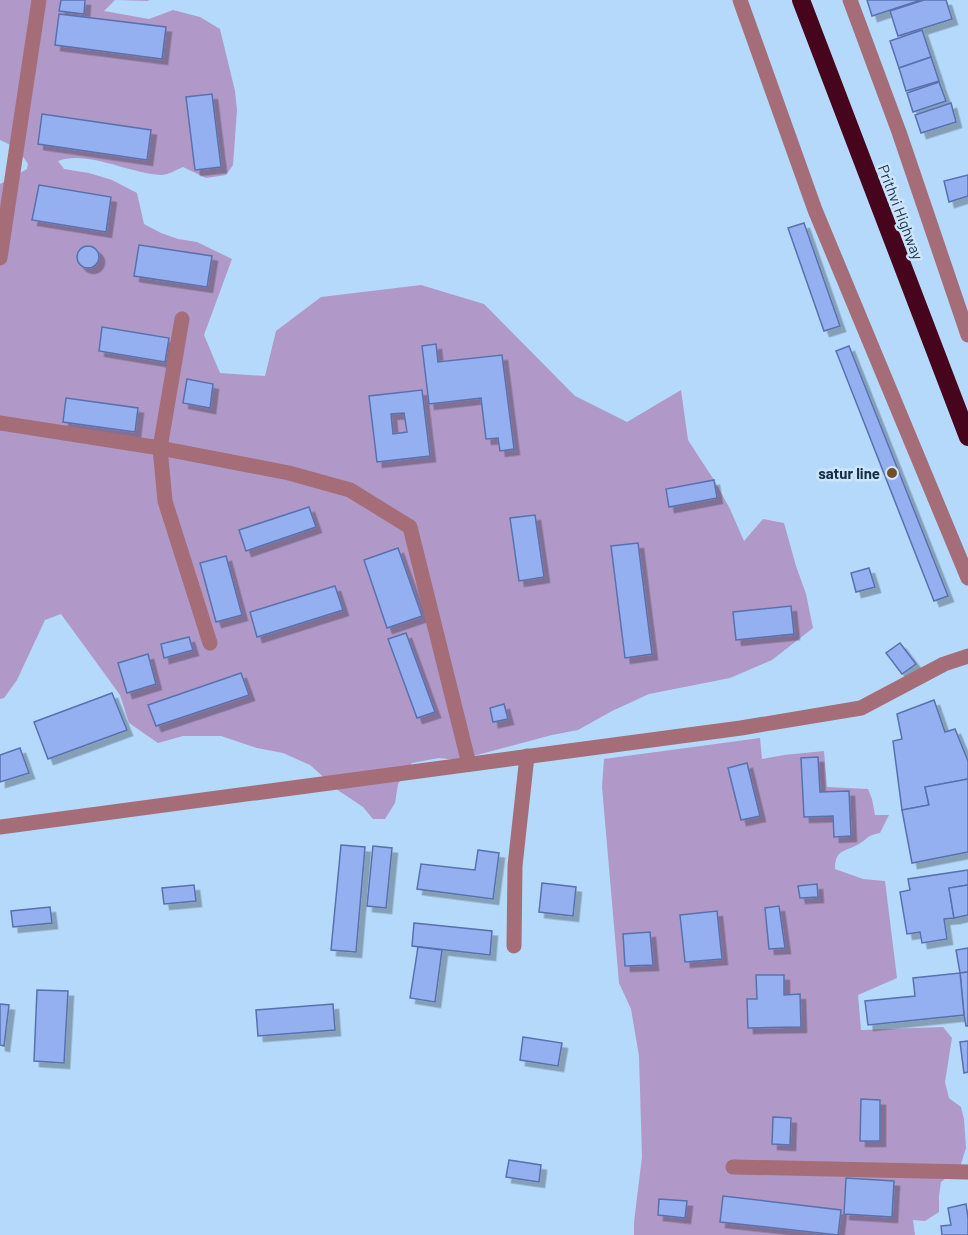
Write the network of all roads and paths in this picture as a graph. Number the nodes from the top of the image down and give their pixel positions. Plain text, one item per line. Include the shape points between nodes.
1 (39, 0) edge
2 (740, 0) edge
3 (801, 0) edge
4 (849, 0) edge
5 (0, 258) edge
6 (182, 319) dead end
7 (968, 335) edge
8 (0, 423) edge
9 (968, 437) edge
10 (160, 448) junction
11 (968, 578) edge
12 (210, 643) dead end
13 (968, 656) edge
14 (527, 756) junction
15 (469, 764) junction
16 (0, 827) edge
17 (514, 946) dead end
18 (733, 1167) dead end
19 (968, 1172) edge

1 - 5 street
2 - 11 street via 815,210
3 - 9 highway, Prithvi Highway
4 - 7 street
6 - 10 street
8 - 10 street
10 - 12 street via 165,501
10 - 15 street via 289,473 350,490 410,527
13 - 14 street via 944,664 861,708
14 - 15 street
14 - 17 street via 514,866
15 - 16 street
18 - 19 street

